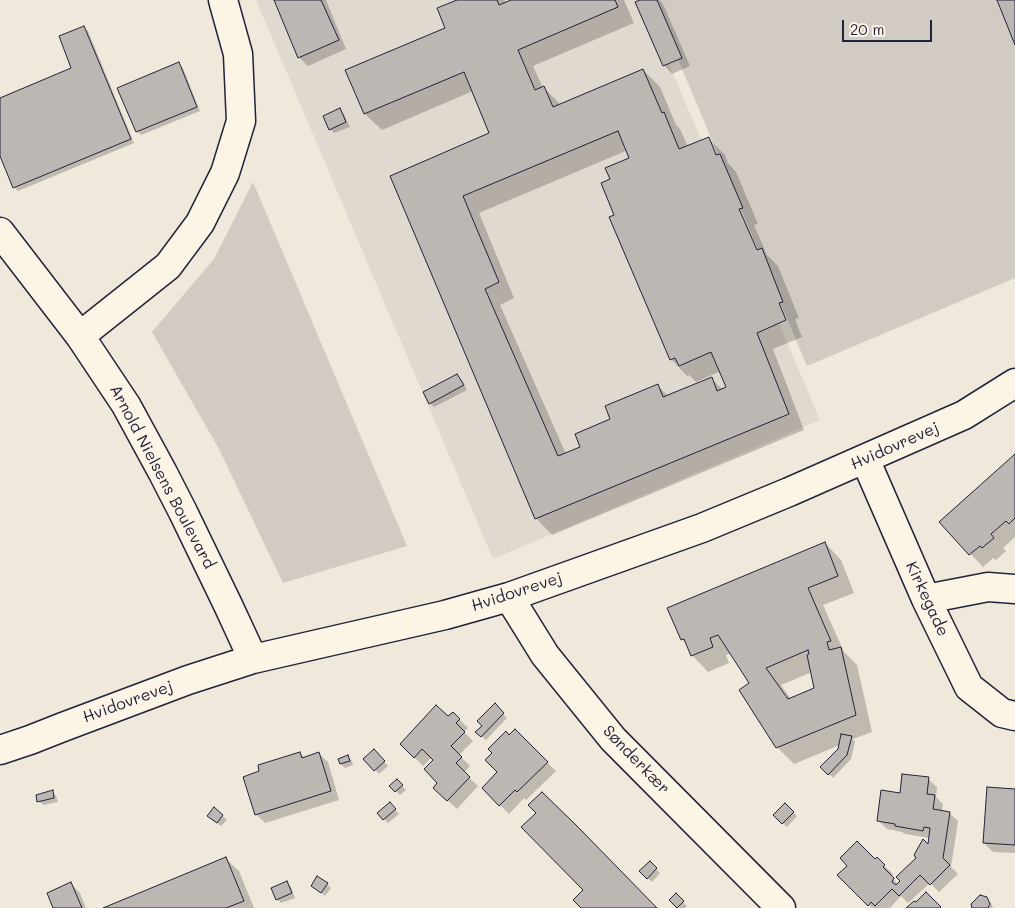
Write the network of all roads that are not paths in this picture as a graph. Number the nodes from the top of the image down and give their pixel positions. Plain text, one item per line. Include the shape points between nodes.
1 (223, 0) edge
2 (0, 232) edge
3 (80, 336) junction
4 (1015, 382) edge
5 (865, 459) junction
6 (1015, 589) edge
7 (509, 598) junction
8 (926, 598) junction
9 (253, 660) junction
10 (1015, 716) edge
11 (0, 750) edge
12 (781, 908) edge

1 - 3 street via 238,54 241,121 226,173 200,223 168,266
2 - 3 street, Arnold Nielsens Boulevard
3 - 9 street, Arnold Nielsens Boulevard via 126,405 163,473
4 - 5 street, Hvidovrevej via 964,415
5 - 7 street, Hvidovrevej via 702,528
5 - 8 street, Kirkegade
6 - 8 street via 988,587
7 - 9 street, Hvidovrevej
7 - 12 street, Sønderkær via 545,655 613,739
8 - 10 street, Kirkegade via 969,687 1002,713
9 - 11 street, Hvidovrevej via 188,680

